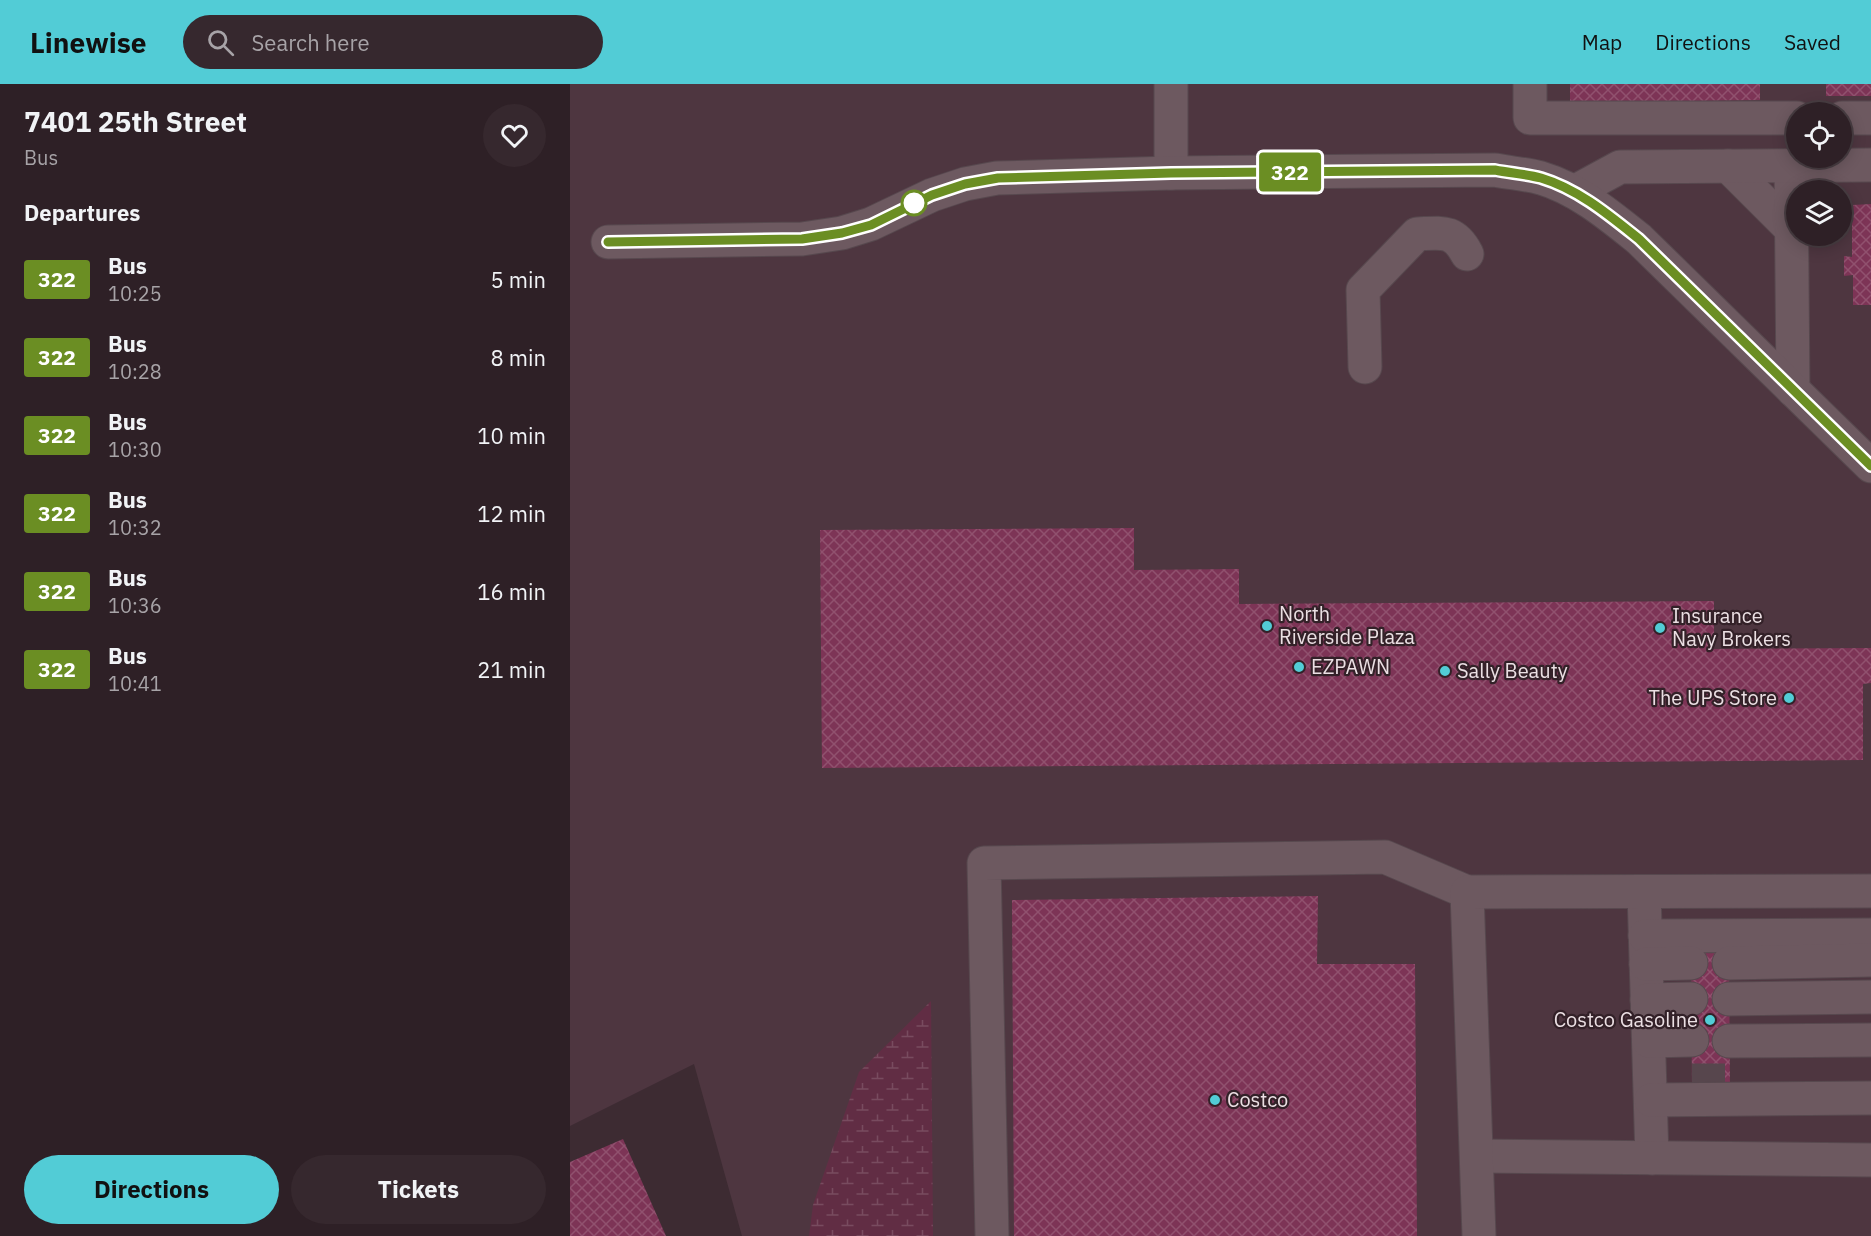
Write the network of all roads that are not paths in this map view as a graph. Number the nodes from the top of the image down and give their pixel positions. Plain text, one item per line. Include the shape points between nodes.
1 (1171, 84) edge
2 (1530, 84) edge
3 (1786, 118) edge
4 (1852, 118) edge
5 (1871, 118) edge
6 (1852, 165) edge
7 (1871, 165) edge
8 (1728, 166) junction
9 (1786, 166) edge
10 (1171, 173) junction
11 (1574, 192) junction
12 (1786, 225) edge
13 (608, 242) dead end
14 (1791, 246) edge
15 (1467, 254) dead end
16 (1365, 367) dead end
17 (1793, 390) junction
18 (1871, 466) edge
19 (1644, 891) junction
20 (1871, 891) edge
21 (1467, 892) junction
22 (1871, 935) edge
23 (1646, 950) junction
24 (1871, 960) edge
25 (1690, 963) dead end
26 (1729, 963) dead end
27 (1871, 997) edge
28 (1647, 999) junction
29 (1691, 999) dead end
30 (1729, 999) dead end
31 (1871, 1040) edge
32 (1649, 1041) junction
33 (1692, 1041) dead end
34 (1729, 1041) dead end
35 (1692, 1080) tunnel mouth
36 (1730, 1080) tunnel mouth
37 (1871, 1080) edge
38 (1651, 1090) junction
39 (1871, 1098) edge
40 (1477, 1155) junction
41 (1652, 1158) junction
42 (1871, 1160) edge
43 (992, 1236) edge
44 (1479, 1236) edge

1 - 10 street
2 - 3 street via 1530,118
4 - 5 street
6 - 7 street
8 - 9 street
8 - 11 street via 1620,167
8 - 12 street
10 - 11 street via 1495,170 1542,178
10 - 13 street via 998,178 932,195 871,225 802,239
11 - 17 street via 1603,209 1639,239
14 - 17 street
15 - 16 street via 1453,236 1417,234 1363,290
17 - 18 street
19 - 20 street
19 - 21 street
19 - 23 street
21 - 40 street
21 - 43 street via 1385,857 984,863
22 - 23 street
23 - 25 street
23 - 28 street
24 - 26 street
27 - 30 street
28 - 29 street
28 - 32 street
31 - 34 street
32 - 33 street
32 - 38 street
35 - 38 street
36 - 37 street
38 - 39 street
38 - 41 street
40 - 41 street
40 - 44 street
41 - 42 street

